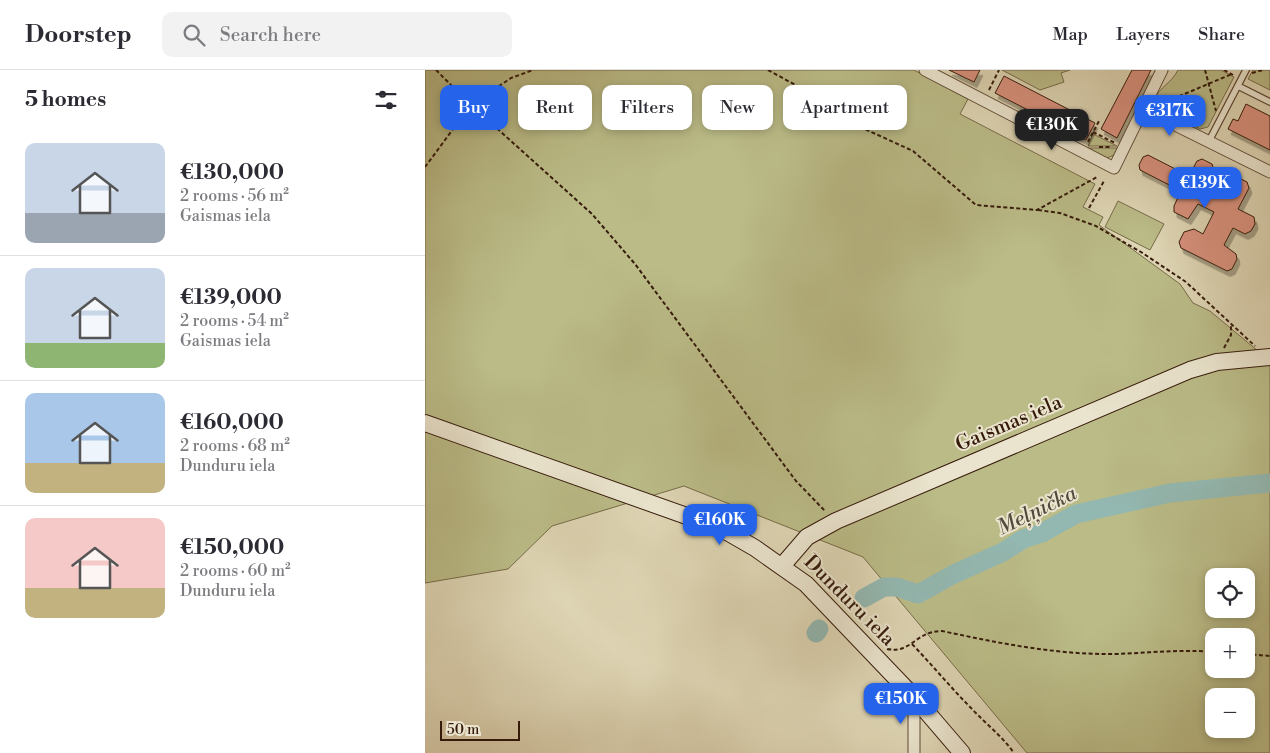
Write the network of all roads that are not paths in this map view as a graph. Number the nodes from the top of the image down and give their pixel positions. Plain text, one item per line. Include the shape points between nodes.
1 (925, 70) edge
2 (1162, 70) edge
3 (1246, 70) edge
4 (944, 74) edge
5 (1238, 86) junction
6 (1270, 102) edge
7 (1147, 110) junction
8 (1209, 142) junction
9 (1270, 172) edge
10 (1269, 357) edge
11 (425, 424) edge
12 (782, 566) junction
13 (914, 697) junction
14 (914, 753) edge
15 (962, 753) edge

1 - 4 street
2 - 7 street
3 - 5 lane
4 - 7 street via 984,101 1114,168
5 - 6 lane
5 - 8 lane
7 - 8 street
8 - 9 street
10 - 12 street, Gaismas iela via 1217,362 1190,370 836,521 807,537
11 - 12 street, Dunduru iela via 695,519 729,533
12 - 13 street, Dunduru iela via 806,584
13 - 14 street
13 - 15 street, Dunduru iela

